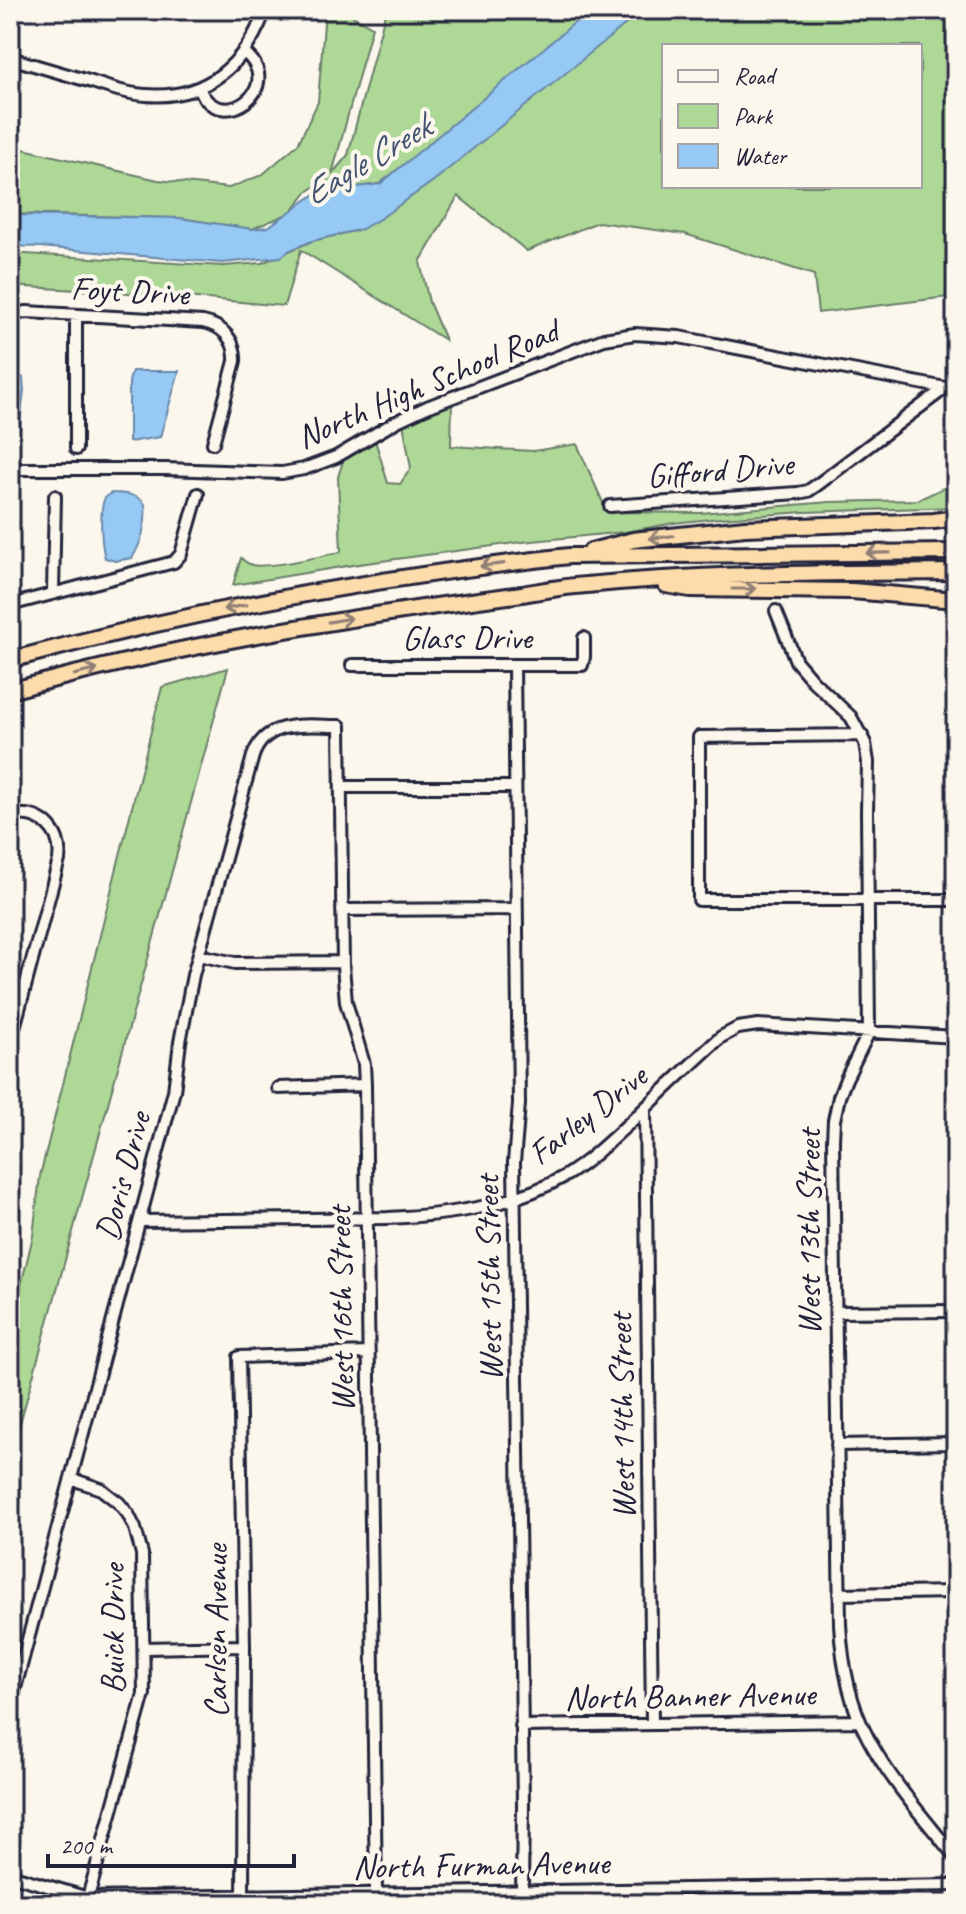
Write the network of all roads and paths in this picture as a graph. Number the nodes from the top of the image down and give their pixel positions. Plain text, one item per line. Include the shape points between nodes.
1 (265, 10) edge
2 (244, 52) junction
3 (10, 58) edge
4 (199, 88) junction
5 (10, 314) edge
6 (76, 316) junction
7 (951, 389) edge
8 (213, 443) dead end
9 (76, 449) dead end
10 (10, 469) edge
11 (198, 494) dead end
12 (55, 496) dead end
13 (610, 506) dead end
14 (956, 521) edge
15 (956, 552) edge
16 (569, 556) junction
17 (956, 572) edge
18 (638, 581) junction
19 (53, 593) junction
20 (956, 600) edge
21 (10, 605) edge
22 (776, 611) dead end
23 (584, 638) dead end
24 (10, 660) edge
25 (352, 665) dead end
26 (514, 665) junction
27 (10, 691) edge
28 (340, 726) joint
29 (862, 735) junction
30 (341, 787) junction
31 (515, 787) junction
32 (10, 816) edge
33 (867, 899) junction
34 (956, 900) edge
35 (517, 909) junction
36 (342, 910) junction
37 (199, 955) junction
38 (343, 962) junction
39 (869, 1032) junction
40 (956, 1037) edge
41 (10, 1043) edge
42 (365, 1085) junction
43 (278, 1088) dead end
44 (645, 1108) junction
45 (514, 1199) junction
46 (367, 1218) junction
47 (140, 1221) junction
48 (956, 1311) edge
49 (836, 1312) junction
50 (369, 1353) junction
51 (956, 1443) edge
52 (837, 1445) junction
53 (72, 1479) junction
54 (956, 1592) edge
55 (839, 1594) junction
56 (244, 1646) junction
57 (144, 1648) junction
58 (10, 1707) edge
59 (860, 1721) junction
60 (652, 1723) junction
61 (521, 1726) junction
62 (956, 1858) edge
63 (10, 1875) edge
64 (956, 1885) edge
65 (522, 1891) junction
66 (376, 1893) junction
67 (243, 1900) edge
68 (87, 1901) edge

1 - 2 street
2 - 4 street
2 - 4 street via 258,74 256,90 246,102 221,108 207,101
3 - 4 street via 131,93 169,95
5 - 6 street, Foyt Drive
6 - 8 street, Foyt Drive via 203,322 224,332 235,361
6 - 9 street
7 - 10 street, North High School Road via 679,337 635,334 604,339 427,407 304,469
7 - 13 street, Gifford Drive via 808,491
11 - 19 street via 174,562
12 - 19 street
14 -> 16 highway via 745,528 633,540
15 -> 16 highway
16 -> 24 highway via 309,592
17 - 18 highway
18 -> 20 highway via 690,589 838,590
27 -> 18 highway via 323,623
19 - 21 street
22 - 29 street, West 13th Street via 796,661
23 - 26 street, Glass Drive via 582,665
25 - 26 street, Glass Drive
26 - 31 street, West 15th Street
28 - 30 street, West 16th Street
28 - 37 street, Doris Drive via 282,727 257,745
29 - 33 street, West 13th Street via 868,762
29 - 33 street via 699,737 699,900
30 - 31 street
30 - 36 street, West 16th Street
31 - 35 street, West 15th Street
32 - 41 street via 41,819 59,843 59,860
33 - 34 street
33 - 39 street, West 13th Street
35 - 36 street
35 - 45 street, West 15th Street via 519,1104
36 - 38 street, West 16th Street
37 - 38 street via 243,963
37 - 47 street, Doris Drive via 174,1091
38 - 42 street, West 16th Street via 346,1002
39 - 40 street, Farley Drive
39 - 44 street, Farley Drive via 758,1025 734,1029
39 - 49 street, West 13th Street via 846,1079 834,1120
42 - 43 street
42 - 46 street, West 16th Street
44 - 45 street, Farley Drive via 569,1173
44 - 60 street, West 14th Street
45 - 46 street, Farley Drive via 436,1215
45 - 61 street, West 15th Street
46 - 47 street, Farley Drive
46 - 50 street, West 16th Street
47 - 53 street, Doris Drive
48 - 49 street
49 - 52 street, West 13th Street
50 - 56 street, Carlsen Avenue via 239,1357
50 - 66 street, West 16th Street
51 - 52 street
52 - 55 street, West 13th Street
53 - 57 street, Buick Drive via 107,1493 135,1528 142,1554
53 - 58 street, Doris Drive
54 - 55 street
55 - 59 street, West 13th Street via 843,1662
56 - 57 street
56 - 67 street, Carlsen Avenue
57 - 68 street, Buick Drive via 141,1706
59 - 60 street, North Banner Avenue
59 - 62 street, West 13th Street via 894,1779
60 - 61 street, North Banner Avenue
61 - 65 street, West 15th Street
63 - 68 street, North Furman Avenue
64 - 65 street, North Furman Avenue
65 - 66 street, North Furman Avenue
66 - 67 street, North Furman Avenue
67 - 68 street, North Furman Avenue

